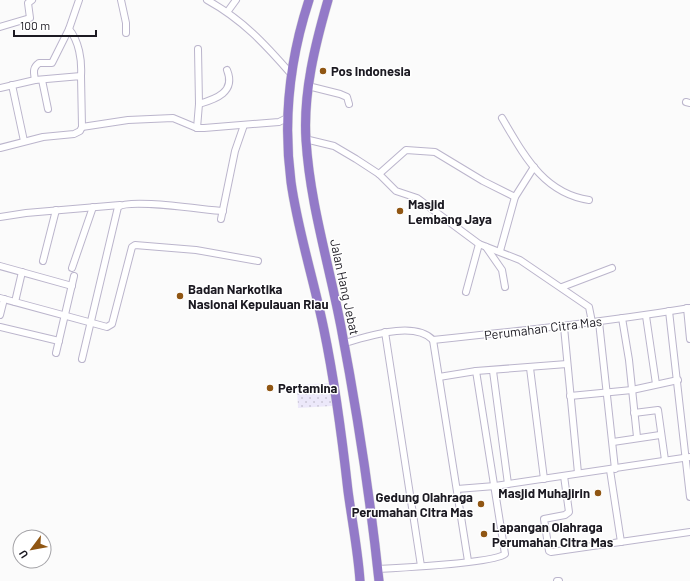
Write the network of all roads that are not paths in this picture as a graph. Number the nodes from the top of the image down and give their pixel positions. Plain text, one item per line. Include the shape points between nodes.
1 (32, 0) edge
2 (79, 0) edge
3 (121, 0) edge
4 (207, 0) edge
5 (236, 0) edge
6 (309, 0) edge
7 (328, 0) edge
8 (228, 11) junction
9 (0, 27) edge
10 (69, 29) junction
11 (126, 33) dead end
12 (198, 49) dead end
13 (227, 70) dead end
14 (292, 75) junction
15 (81, 76) junction
16 (35, 80) junction
17 (42, 80) junction
18 (12, 85) junction
19 (308, 86) junction
20 (0, 88) edge
21 (199, 104) junction
22 (349, 104) dead end
23 (48, 109) dead end
24 (287, 118) junction
25 (502, 118) dead end
26 (244, 125) junction
27 (82, 126) junction
28 (197, 128) junction
29 (306, 139) junction
30 (24, 141) junction
31 (0, 148) edge
32 (534, 167) junction
33 (379, 174) junction
34 (515, 197) junction
35 (312, 198) junction
36 (589, 200) dead end
37 (295, 201) junction
38 (120, 205) junction
39 (93, 207) junction
40 (56, 210) junction
41 (223, 211) junction
42 (0, 217) edge
43 (221, 219) dead end
44 (479, 244) junction
45 (486, 247) junction
46 (500, 251) junction
47 (43, 261) dead end
48 (258, 261) dead end
49 (0, 266) edge
50 (72, 268) dead end
51 (612, 268) dead end
52 (22, 272) junction
53 (74, 276) dead end
54 (72, 286) junction
55 (505, 287) dead end
56 (562, 287) junction
57 (466, 292) dead end
58 (2, 298) edge
59 (15, 302) junction
60 (688, 308) edge
61 (669, 311) junction
62 (0, 315) edge
63 (65, 315) junction
64 (646, 316) junction
65 (622, 318) junction
66 (596, 322) junction
67 (90, 324) junction
68 (564, 326) junction
69 (0, 327) edge
70 (385, 332) junction
71 (690, 339) edge
72 (433, 340) junction
73 (59, 341) junction
74 (344, 343) junction
75 (56, 353) dead end
76 (82, 359) dead end
77 (568, 364) junction
78 (530, 368) junction
79 (476, 371) junction
80 (493, 371) junction
81 (439, 378) junction
82 (678, 380) junction
83 (656, 384) junction
84 (632, 390) junction
85 (607, 393) junction
86 (570, 396) junction
87 (634, 413) junction
88 (660, 435) junction
89 (637, 437) junction
90 (613, 442) junction
91 (688, 457) edge
92 (664, 460) junction
93 (613, 469) junction
94 (578, 473) junction
95 (564, 476) junction
96 (544, 479) junction
97 (508, 484) junction
98 (495, 486) junction
99 (457, 489) junction
100 (690, 497) edge
101 (690, 532) edge
102 (621, 542) junction
103 (468, 561) junction
104 (421, 566) junction
105 (378, 569) junction
106 (360, 581) edge
107 (379, 581) edge

1 - 9 street via 28,2 30,18
2 - 10 street
3 - 11 street
4 - 8 street
5 - 8 street
6 - 14 highway
7 - 19 highway, Jalan Hang Jebat via 314,51
8 - 14 street via 260,38
10 - 15 street via 76,37 82,65
10 - 16 street via 52,63 39,62 35,66
12 - 21 street
13 - 21 street via 230,76 225,91 215,99
14 - 24 highway
15 - 17 street
15 - 27 street
16 - 17 street
16 - 18 street
17 - 23 street
18 - 20 street
18 - 30 street
19 - 22 street via 340,94 347,98
19 - 29 highway, Jalan Hang Jebat
21 - 28 street
24 - 26 street via 279,122
24 - 37 highway via 289,163
25 - 32 street
26 - 28 street
26 - 41 street via 235,151
27 - 28 street via 174,118
27 - 30 street via 74,134
29 - 33 street via 334,146
29 - 35 highway, Jalan Hang Jebat
30 - 31 street
32 - 34 street
32 - 36 street via 551,186 564,194
33 - 34 street via 405,151 431,151
33 - 44 street via 391,188 417,198
34 - 46 street
35 - 37 highway
35 - 74 highway, Jalan Hang Jebat
37 - 106 highway via 334,380
38 - 39 street
38 - 41 street via 145,203
38 - 67 street
39 - 40 street
39 - 50 street
40 - 42 street
40 - 47 street
41 - 43 street
44 - 45 street
44 - 57 street
45 - 46 street
45 - 55 street via 502,270
46 - 56 street via 520,260
48 - 67 street via 196,250 135,245 128,259 112,324 107,327
49 - 52 street
51 - 56 street
52 - 54 street
52 - 59 street
53 - 54 street
54 - 63 street
56 - 66 street via 589,307
58 - 59 street
58 - 62 street
59 - 63 street
60 - 61 street, Perumahan Citra Mas
60 - 71 street
61 - 64 street, Perumahan Citra Mas
61 - 82 street
63 - 67 street
63 - 73 street
64 - 65 street, Perumahan Citra Mas
64 - 83 street
65 - 66 street, Perumahan Citra Mas
65 - 84 street
66 - 68 street, Perumahan Citra Mas
66 - 85 street
67 - 76 street
68 - 72 street, Perumahan Citra Mas
68 - 77 street
69 - 73 street
70 - 72 street via 421,331
70 - 74 street
70 - 104 street
72 - 81 street
73 - 75 street
74 - 105 highway, Jalan Hang Jebat
77 - 78 street
77 - 86 street
78 - 80 street
78 - 96 street
79 - 80 street
79 - 81 street
79 - 98 street
80 - 97 street
81 - 99 street
82 - 83 street
82 - 91 street
83 - 84 street
84 - 85 street
84 - 87 street
85 - 86 street
85 - 90 street
86 - 94 street
87 - 88 street via 658,410
87 - 89 street
88 - 89 street
88 - 92 street
89 - 90 street
90 - 93 street
91 - 92 street
91 - 100 street
92 - 93 street
93 - 94 street
93 - 102 street
94 - 95 street
95 - 96 street
95 - 102 street via 569,512 544,518 549,552
96 - 97 street
97 - 98 street
98 - 99 street
98 - 103 street via 504,554
99 - 103 street
101 - 102 street
103 - 104 street
104 - 105 street
105 - 107 highway, Jalan Hang Jebat

